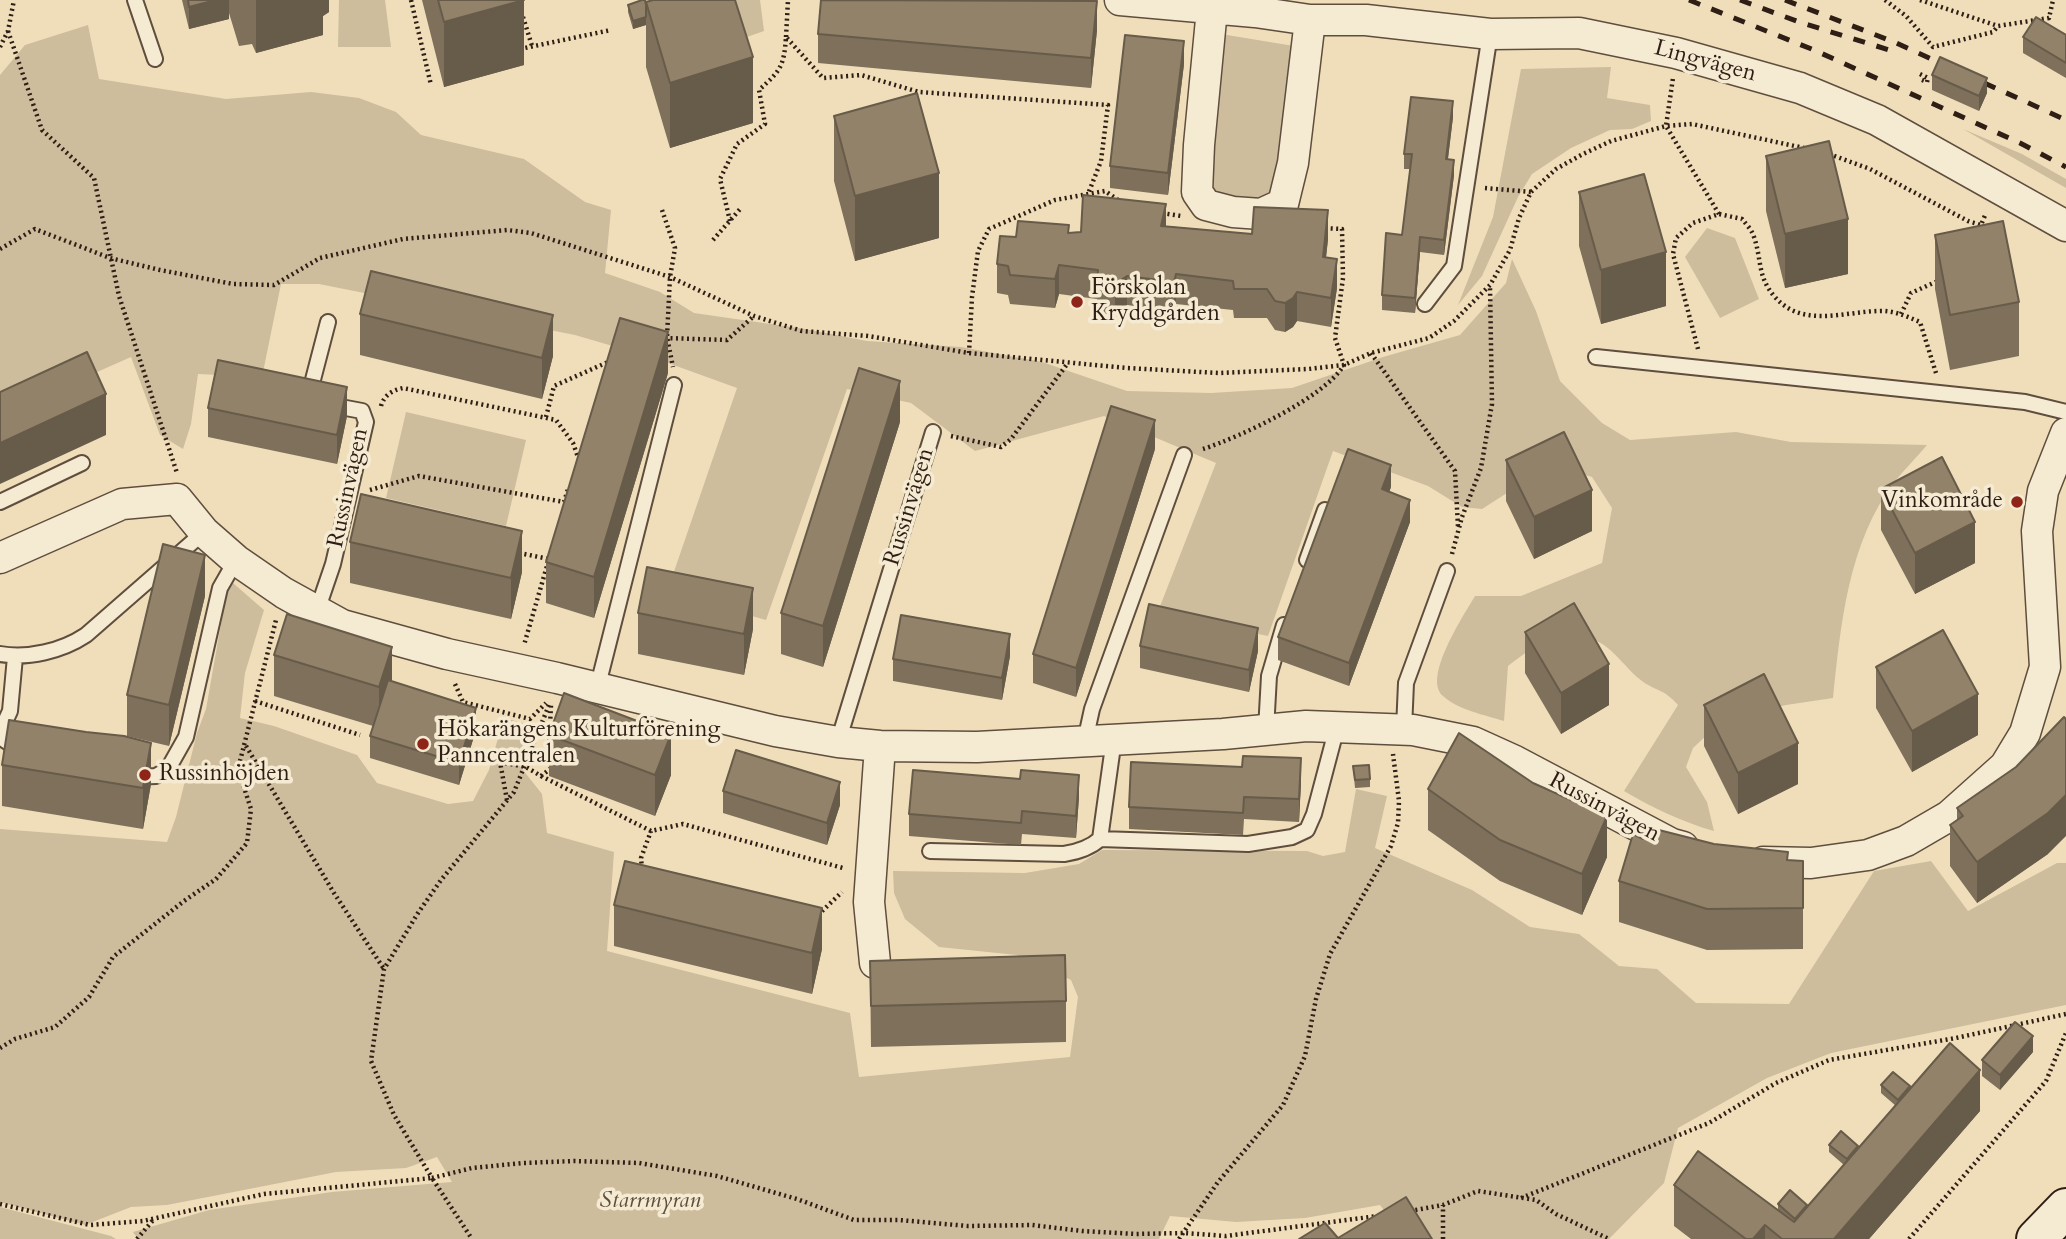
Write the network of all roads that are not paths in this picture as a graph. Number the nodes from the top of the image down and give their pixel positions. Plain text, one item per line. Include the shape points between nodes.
1 (135, 0) edge
2 (1120, 0) edge
3 (1179, 3) edge
4 (1256, 6) edge
5 (1212, 9) junction
6 (1310, 20) junction
7 (1490, 34) junction
8 (155, 59) dead end
9 (2066, 226) edge
10 (1425, 304) dead end
11 (328, 322) dead end
12 (1596, 357) dead end
13 (674, 385) dead end
14 (2066, 412) edge
15 (933, 432) road end
16 (2066, 433) edge
17 (1184, 455) road end
18 (82, 463) dead end
19 (0, 502) edge
20 (1325, 510) edge
21 (204, 532) junction
22 (0, 558) edge
23 (236, 561) junction
24 (1447, 571) road end
25 (1302, 575) edge
26 (317, 611) junction
27 (1288, 614) edge
28 (7, 655) edge
29 (597, 689) junction
30 (1338, 727) junction
31 (1399, 729) junction
32 (1266, 730) junction
33 (0, 735) edge
34 (1100, 740) junction
35 (838, 742) junction
36 (880, 746) junction
37 (35, 758) edge
38 (115, 775) edge
39 (1100, 839) junction
40 (930, 851) dead end
41 (875, 963) edge
42 (2066, 1208) edge
43 (2036, 1239) edge

1 - 8 lane
2 - 3 street, Lingvägen
3 - 5 street, Lingvägen
4 - 5 street, Lingvägen
4 - 6 street, Lingvägen
5 - 6 street via 1197,192 1206,205 1233,212 1261,214 1283,204 1293,163
6 - 7 street, Lingvägen via 1366,20
7 - 9 street, Lingvägen via 1579,33 1676,53 1800,88 1877,120
7 - 10 lane via 1454,265
11 - 26 lane, Russinvägen via 309,396 362,411 366,422 333,564
12 - 14 lane via 2025,402
13 - 29 lane
15 - 35 lane, Russinvägen
16 - 31 street, Russinvägen via 2043,491 2037,531 2045,667 2025,733 2005,766 1949,816 1906,841 1868,855 1811,863 1722,857 1672,844 1474,742
17 - 34 lane via 1092,709
18 - 19 lane
20 - 25 lane
21 - 22 street, Russinvägen via 177,499 122,503
21 - 23 street, Russinvägen
21 - 28 lane via 72,644
23 - 26 street, Russinvägen
23 - 38 lane via 220,589 186,737 168,769 156,776
24 - 31 lane via 1406,683
26 - 29 street, Russinvägen via 355,629
27 - 32 lane via 1269,676
28 - 33 lane via 10,711
29 - 35 street, Russinvägen
30 - 31 street, Russinvägen
30 - 32 street, Russinvägen
30 - 39 lane via 1307,830 1248,844
32 - 34 street, Russinvägen
33 - 37 lane
34 - 36 street, Russinvägen via 977,747
34 - 39 lane
35 - 36 street, Russinvägen
36 - 41 street via 869,902
39 - 40 lane via 1064,853
42 - 43 main road

